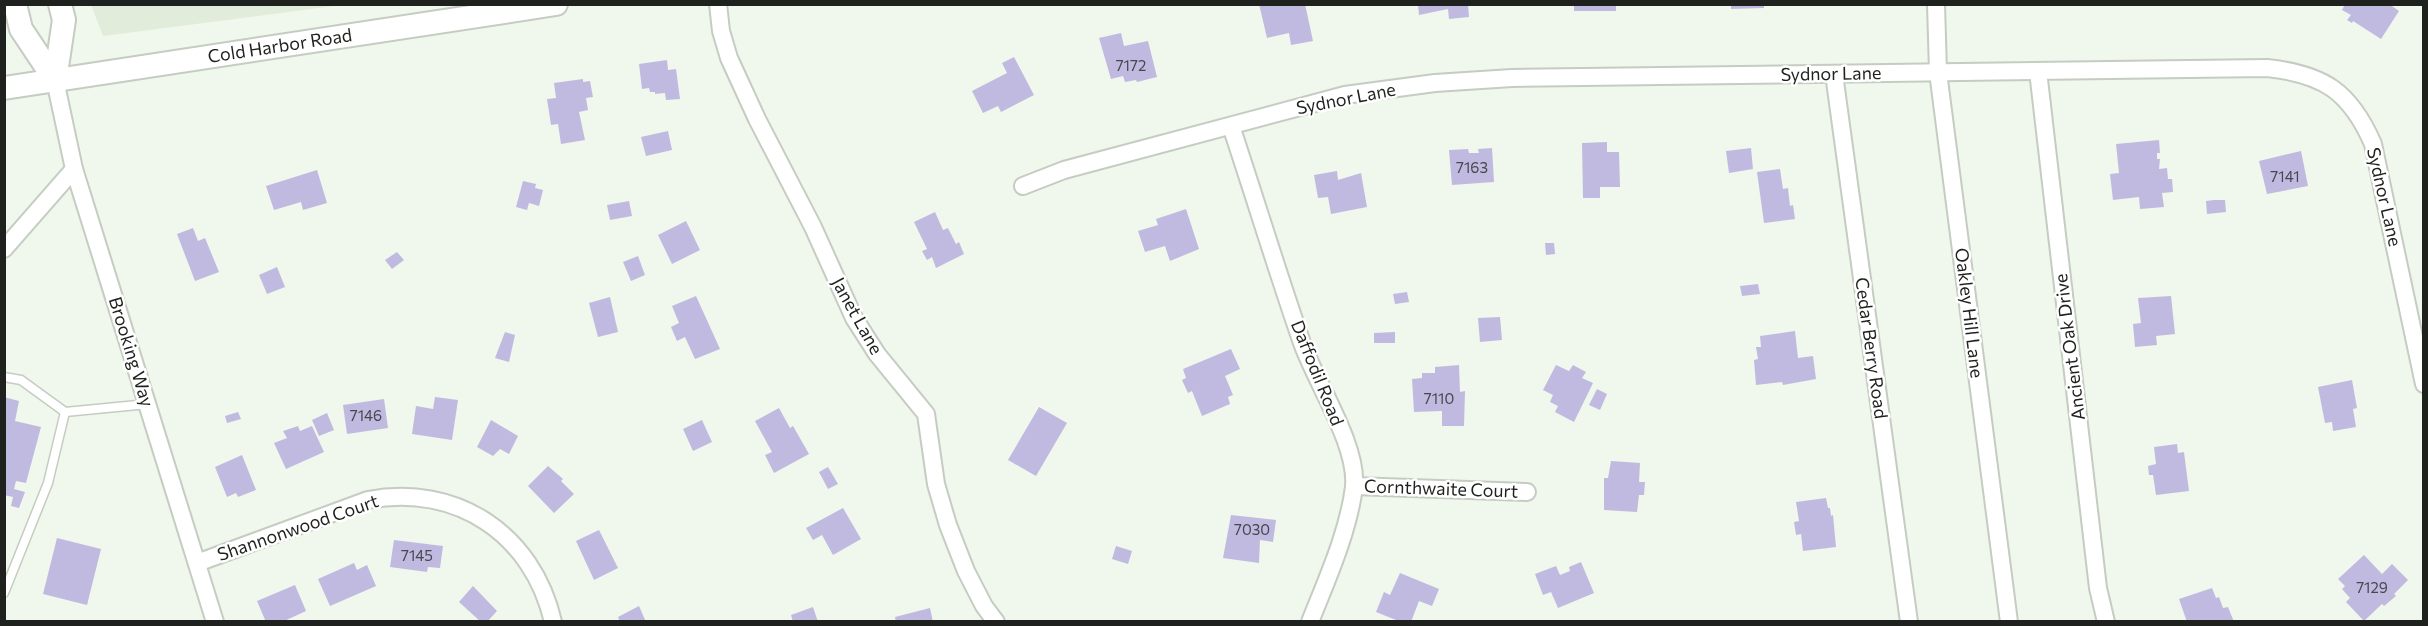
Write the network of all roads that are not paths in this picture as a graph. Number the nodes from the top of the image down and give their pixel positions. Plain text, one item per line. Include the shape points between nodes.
1 (15, 4) edge
2 (60, 4) edge
3 (556, 4) edge
4 (718, 4) edge
5 (1936, 4) edge
6 (2038, 71) junction
7 (1938, 72) junction
8 (1833, 74) junction
9 (55, 80) junction
10 (4, 88) edge
11 (1231, 126) junction
12 (74, 169) junction
13 (1023, 186) dead end
14 (4, 249) edge
15 (4, 377) edge
16 (2424, 384) edge
17 (148, 404) junction
18 (65, 412) junction
19 (1354, 486) junction
20 (1527, 492) dead end
21 (197, 563) junction
22 (4, 593) edge
23 (215, 621) edge
24 (553, 621) edge
25 (996, 621) edge
26 (1310, 621) edge
27 (1909, 621) edge
28 (2009, 621) edge
29 (2106, 621) edge

1 - 9 main road via 21,29
2 - 9 main road via 64,20
3 - 9 main road, Cold Harbor Road
4 - 25 street, Janet Lane via 729,58 854,318 877,354 926,414 936,484 948,525 966,571
5 - 7 street, Oakley Hill Lane
6 - 7 street, Sydnor Lane
6 - 16 street, Sydnor Lane via 2267,68 2297,71 2321,80 2340,94 2366,127 2378,159
6 - 29 street, Ancient Oak Drive via 2097,588
7 - 8 street, Sydnor Lane
7 - 28 street, Oakley Hill Lane
8 - 11 street, Sydnor Lane via 1512,78 1435,83 1345,95
8 - 27 street, Cedar Berry Road
9 - 10 main road, Cold Harbor Road
9 - 12 street, Brooking Way
11 - 13 street, Sydnor Lane via 1064,170
11 - 19 street, Daffodil Road via 1303,345 1352,461
12 - 14 street
12 - 17 street, Brooking Way
15 - 18 lane via 21,380
17 - 18 lane
17 - 21 street, Brooking Way
18 - 22 lane via 48,483
19 - 20 street, Cornthwaite Court
19 - 26 street, Daffodil Road via 1342,534
21 - 23 street, Brooking Way
21 - 24 street, Shannonwood Court via 368,500 388,496 438,499 484,520 524,557 538,578

